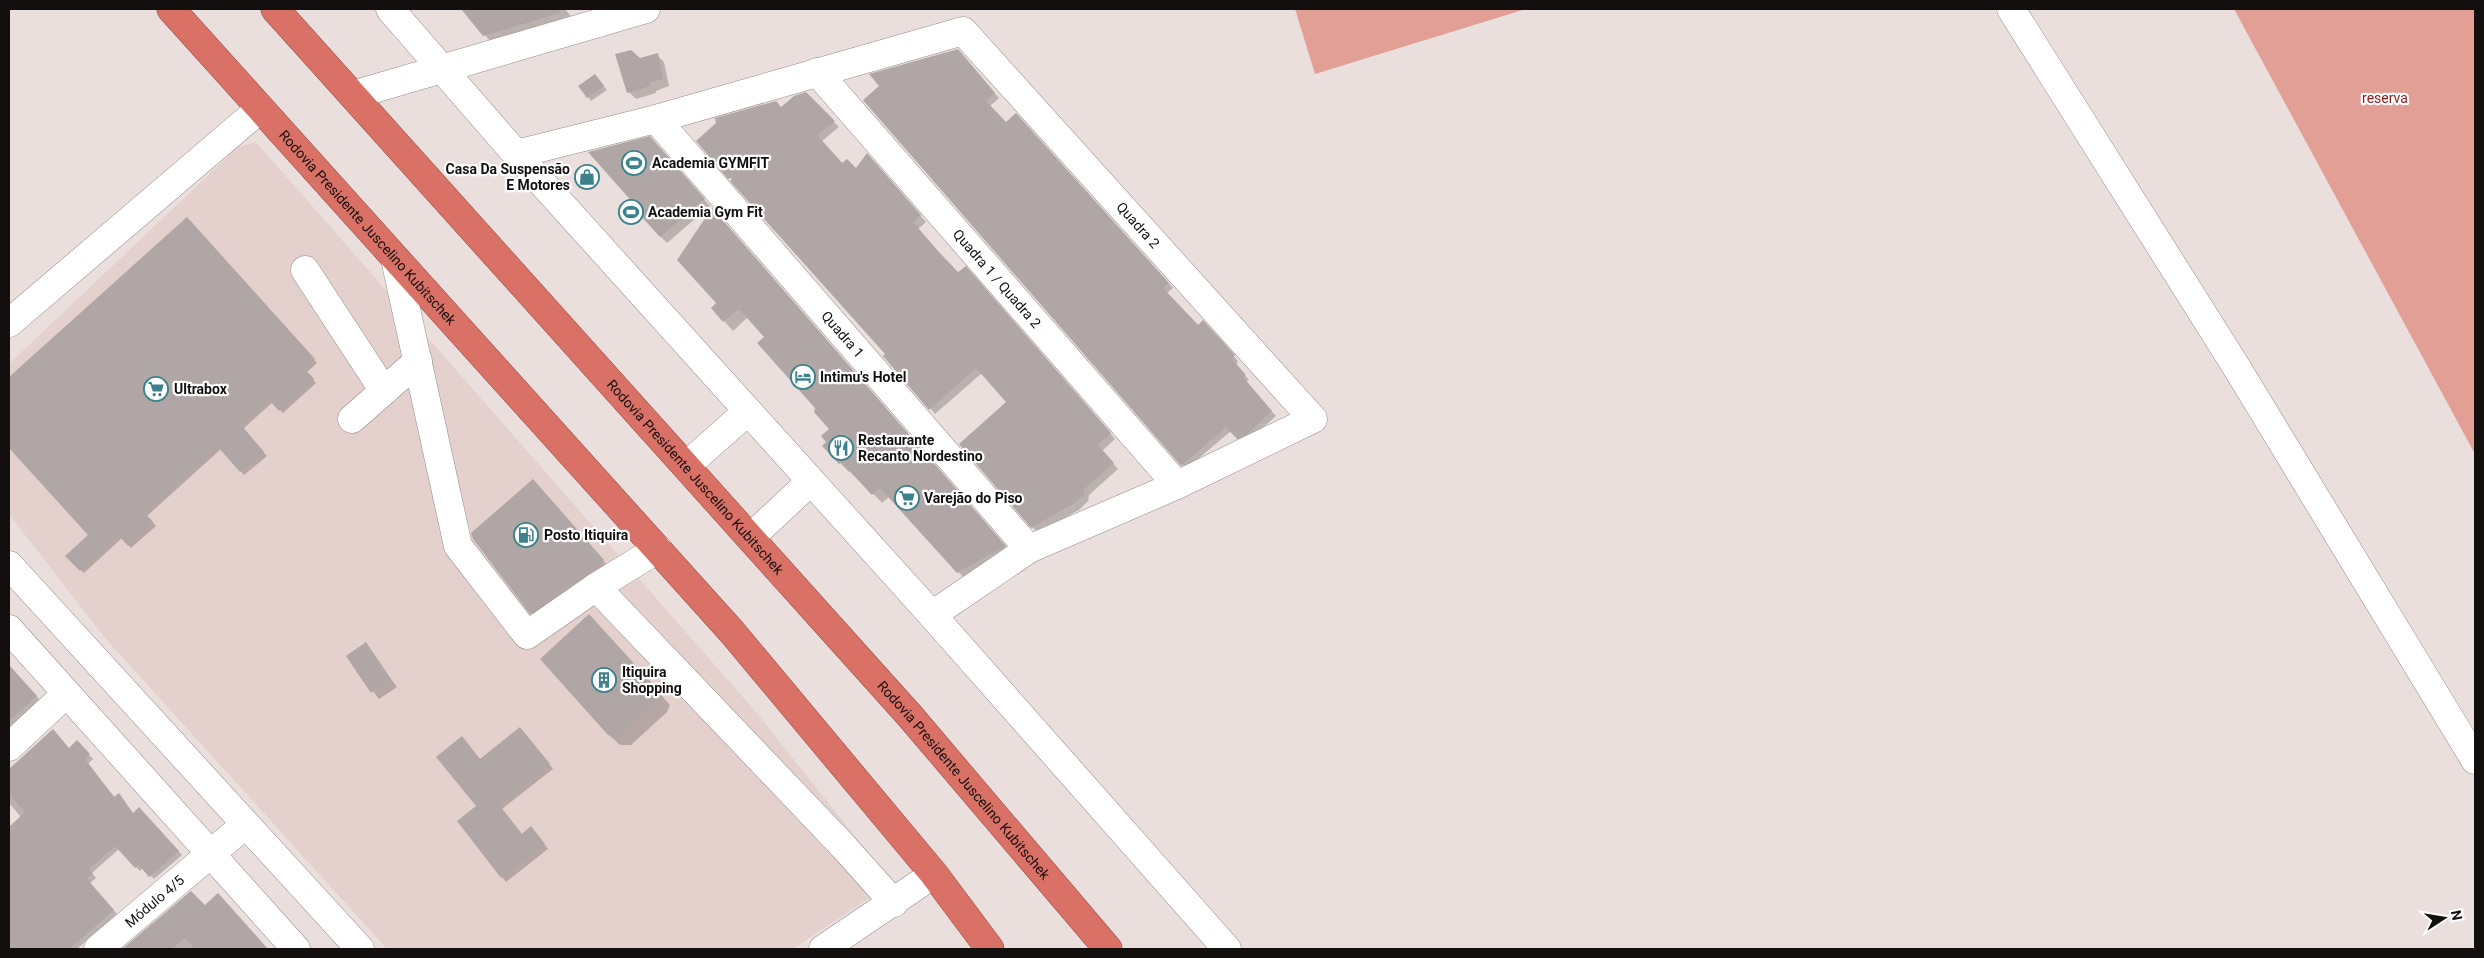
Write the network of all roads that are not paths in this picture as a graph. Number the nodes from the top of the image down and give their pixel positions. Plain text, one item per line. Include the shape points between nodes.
1 (171, 9) edge
2 (275, 9) edge
3 (390, 9) edge
4 (646, 9) edge
5 (2011, 9) edge
6 (591, 16) edge
7 (444, 68) junction
8 (817, 72) junction
9 (353, 95) junction
10 (260, 109) junction
11 (656, 119) junction
12 (516, 154) junction
13 (395, 259) junction
14 (305, 270) dead end
15 (9, 323) edge
16 (418, 361) junction
17 (384, 390) junction
18 (748, 411) junction
19 (352, 419) dead end
20 (686, 466) junction
21 (811, 481) junction
22 (1177, 485) junction
23 (750, 538) junction
24 (658, 549) junction
25 (1028, 549) junction
26 (9, 565) edge
27 (596, 587) junction
28 (932, 615) junction
29 (9, 629) edge
30 (66, 694) junction
31 (9, 747) edge
32 (2475, 760) edge
33 (246, 824) junction
34 (209, 853) junction
35 (934, 874) junction
36 (894, 903) junction
37 (98, 949) edge
38 (296, 949) edge
39 (360, 949) edge
40 (823, 949) edge
41 (990, 949) edge
42 (1108, 949) edge
43 (1227, 949) edge

1 - 10 highway, Rodovia Presidente Juscelino Kubitschek
2 - 9 highway, Rodovia Presidente Juscelino Kubitschek
3 - 7 street
4 - 6 street
5 - 32 street via 2237,368
6 - 7 street
7 - 9 street
7 - 12 street
8 - 11 street
8 - 22 street, Quadra 1 / Quadra 2
8 - 22 street, Quadra 2 via 963,31 1313,419
9 - 20 highway, Rodovia Presidente Juscelino Kubitschek
10 - 13 highway, Rodovia Presidente Juscelino Kubitschek
10 - 15 street
11 - 12 street
11 - 25 street, Quadra 1
12 - 18 street
13 - 16 street
13 - 24 highway, Rodovia Presidente Juscelino Kubitschek
14 - 17 street
16 - 17 street
16 - 27 street via 458,546 527,635
17 - 19 street
18 - 20 street
18 - 21 street
20 - 23 highway, Rodovia Presidente Juscelino Kubitschek
21 - 23 street
21 - 28 street
22 - 25 street
23 - 42 highway, Rodovia Presidente Juscelino Kubitschek via 910,716
24 - 27 street
24 - 35 highway, Rodovia Presidente Juscelino Kubitschek via 732,632
25 - 28 street
26 - 33 street
27 - 36 street
28 - 43 street
29 - 30 street
30 - 31 street
30 - 34 street
33 - 34 street, Módulo 4/5
33 - 39 street
34 - 37 street, Módulo 4/5
34 - 38 street
35 - 36 street
35 - 41 highway, Rodovia Presidente Juscelino Kubitschek
36 - 40 street

